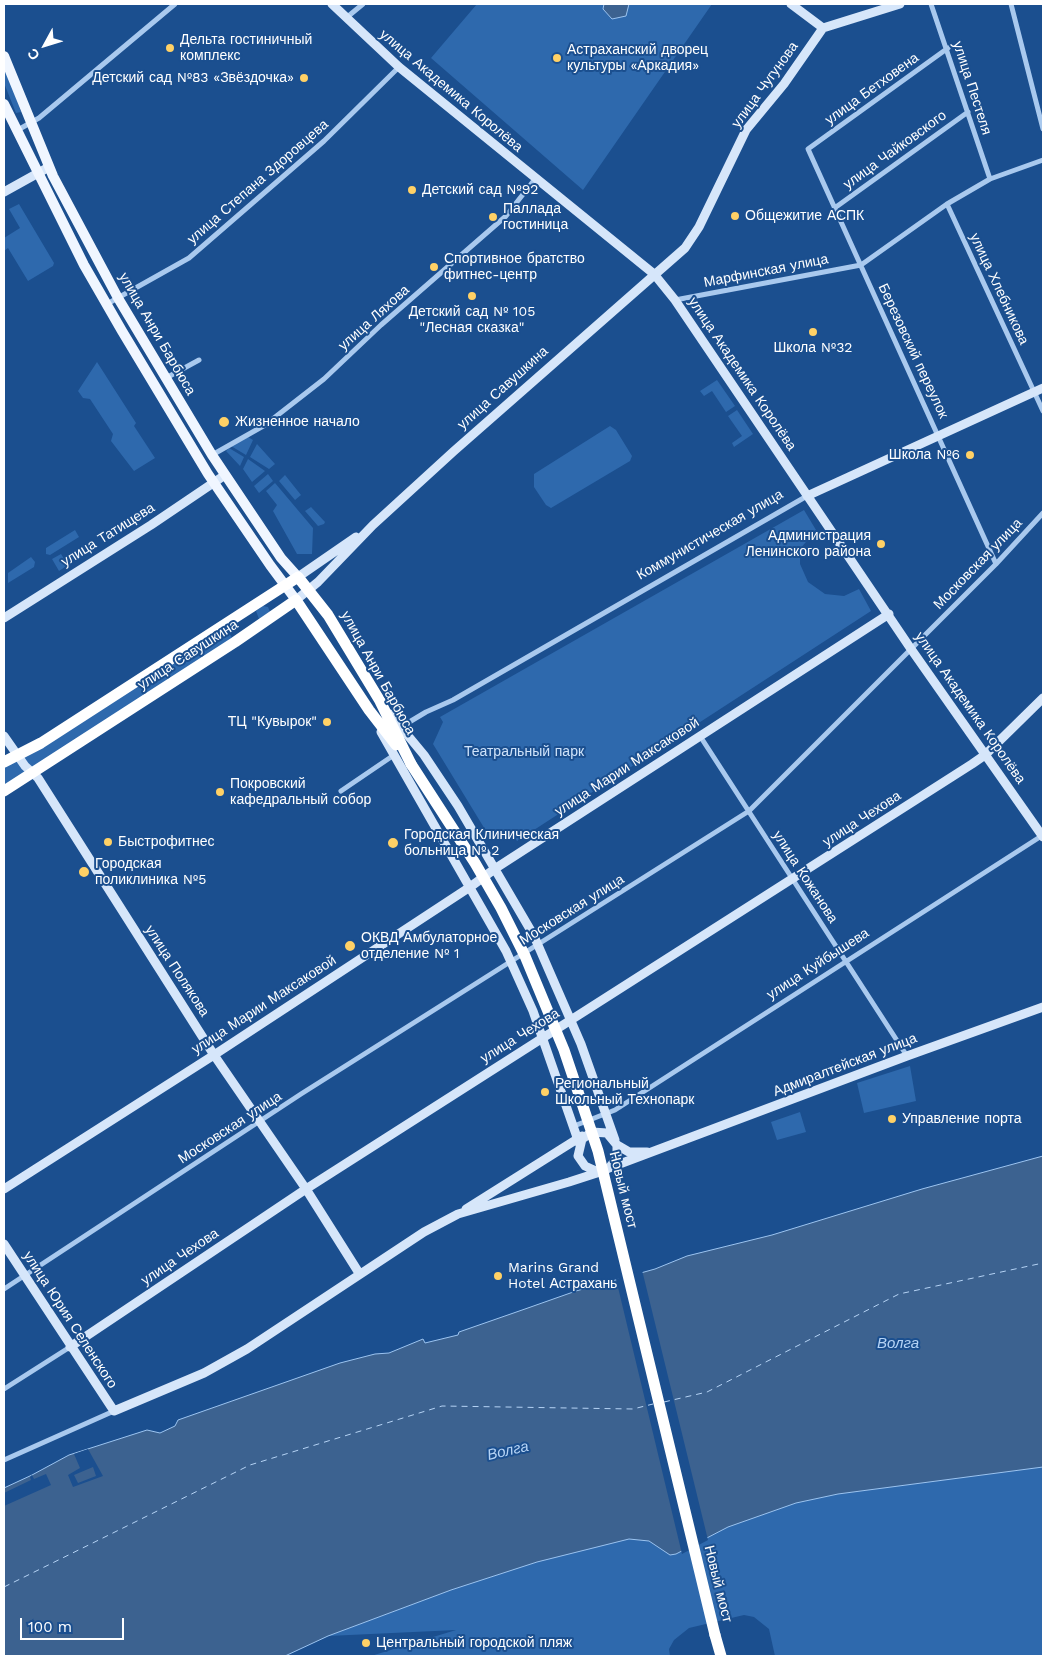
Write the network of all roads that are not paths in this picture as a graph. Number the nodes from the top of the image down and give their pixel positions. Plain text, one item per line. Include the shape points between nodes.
1 (175, 4) edge
2 (332, 4) edge
3 (363, 4) edge
4 (791, 4) edge
5 (900, 4) edge
6 (931, 4) edge
7 (1011, 4) edge
8 (875, 7) edge
9 (346, 18) junction
10 (823, 28) junction
11 (948, 48) junction
12 (4, 56) edge
13 (400, 67) junction
14 (4, 104) edge
15 (968, 112) junction
16 (31, 124) junction
17 (1043, 129) edge
18 (16, 131) junction
19 (808, 149) joint
20 (1043, 160) edge
21 (49, 167) junction
22 (36, 172) junction
23 (535, 179) junction
24 (990, 179) junction
25 (4, 192) edge
26 (947, 204) junction
27 (836, 206) junction
28 (861, 265) junction
29 (654, 274) junction
30 (118, 298) junction
31 (675, 300) junction
32 (106, 304) junction
33 (199, 360) dead end
34 (166, 378) junction
35 (1043, 388) edge
36 (1034, 392) junction
37 (1043, 412) edge
38 (940, 435) junction
39 (212, 455) junction
40 (225, 475) junction
41 (214, 482) junction
42 (807, 496) junction
43 (1043, 513) edge
44 (373, 526) junction
45 (996, 564) junction
46 (298, 577) junction
47 (285, 586) junction
48 (309, 590) junction
49 (296, 600) junction
50 (889, 614) junction
51 (4, 618) edge
52 (223, 624) junction
53 (235, 642) junction
54 (911, 649) junction
55 (1043, 698) edge
56 (380, 701) junction
57 (369, 710) junction
58 (401, 727) junction
59 (4, 736) edge
60 (700, 736) junction
61 (16, 754) junction
62 (394, 755) junction
63 (985, 755) junction
64 (4, 762) edge
65 (411, 764) junction
66 (32, 774) junction
67 (4, 791) edge
68 (340, 791) dead end
69 (749, 811) junction
70 (1043, 836) edge
71 (496, 868) junction
72 (794, 879) junction
73 (470, 888) junction
74 (538, 945) junction
75 (511, 962) junction
76 (847, 962) junction
77 (1043, 1007) edge
78 (572, 1020) junction
79 (543, 1038) junction
80 (214, 1054) junction
81 (907, 1056) junction
82 (606, 1115) junction
83 (261, 1122) junction
84 (574, 1126) junction
85 (579, 1141) junction
86 (616, 1142) junction
87 (657, 1150) junction
88 (606, 1170) junction
89 (4, 1189) edge
90 (306, 1190) junction
91 (458, 1214) junction
92 (4, 1244) edge
93 (359, 1274) junction
94 (24, 1276) junction
95 (4, 1288) edge
96 (70, 1347) junction
97 (4, 1389) edge
98 (114, 1410) junction
99 (4, 1460) edge
100 (721, 1656) edge

1 - 16 street
2 - 9 street, улица Академика Королёва
3 - 9 street
4 - 10 street
5 - 8 street
6 - 11 street, улица Пестеля
7 - 17 street
8 - 10 street
9 - 13 street, улица Академика Королёва
10 - 29 street, улица Чугунова via 784,84 746,130 699,227 685,248
11 - 15 street, улица Пестеля
11 - 19 street, улица Бетховена
12 - 16 main road, улица Анри Барбюса
13 - 23 street, улица Академика Королёва
13 - 30 street, улица Степана Здоровцева via 324,141 189,258
14 - 18 main road, улица Анри Барбюса
15 - 24 street, улица Пестеля
15 - 27 street, улица Чайковского
16 - 18 street
16 - 21 main road, улица Анри Барбюса
18 - 22 main road, улица Анри Барбюса
19 - 27 street, Березовский переулок
20 - 24 street
21 - 22 street
21 - 30 main road, улица Анри Барбюса
22 - 25 street
22 - 32 main road, улица Анри Барбюса
23 - 29 street, улица Академика Королёва
23 - 39 street, улица Ляхова via 506,216 380,325 324,379 265,425
24 - 26 street
26 - 28 street
26 - 36 street, улица Хлебникова
27 - 28 street, Березовский переулок
28 - 31 street, Марфинская улица
28 - 38 street, Березовский переулок
29 - 31 street, улица Академика Королёва
29 - 44 street, улица Савушкина
30 - 32 street, улица Степана Здоровцева
30 - 34 main road, улица Анри Барбюса
31 - 42 street, улица Академика Королёва
32 - 41 main road, улица Анри Барбюса
33 - 34 street
34 - 39 main road, улица Анри Барбюса
35 - 36 street, Коммунистическая улица
36 - 37 street, улица Хлебникова
36 - 38 street, Коммунистическая улица
38 - 42 street, Коммунистическая улица
38 - 45 street, Березовский переулок
39 - 40 main road, улица Анри Барбюса
40 - 41 street, улица Татищева
40 - 46 main road, улица Анри Барбюса via 281,558
41 - 47 main road, улица Анри Барбюса
41 - 51 street, улица Татищева
42 - 50 street, улица Академика Королёва
42 - 58 street, Коммунистическая улица
43 - 45 street, Московская улица
44 - 46 street, улица Савушкина
44 - 48 street, улица Савушкина
45 - 54 street, Московская улица
46 - 47 highway, улица Савушкина
46 - 48 highway, улица Анри Барбюса
47 - 49 main road, улица Анри Барбюса
47 - 52 highway, улица Савушкина
48 - 49 street, улица Савушкина
48 - 56 highway, улица Анри Барбюса via 325,610
49 - 53 highway, улица Савушкина
49 - 57 highway, улица Анри Барбюса
50 - 54 street, улица Академика Королёва
50 - 60 street, улица Марии Максаковой
52 - 53 highway
52 - 61 highway, улица Савушкина via 41,743
53 - 66 highway, улица Савушкина
54 - 63 street, улица Академика Королёва
54 - 69 street, Московская улица
55 - 63 street, улица Чехова
56 - 58 street
56 - 65 highway, улица Анри Барбюса
57 - 62 street
57 - 65 highway, улица Анри Барбюса
58 - 71 street via 454,799
59 - 61 street, улица Полякова
60 - 69 street, улица Кожанова
60 - 71 street, улица Марии Максаковой
61 - 64 highway, улица Савушкина
61 - 66 street, улица Полякова
62 - 68 street
62 - 73 street
63 - 70 street, улица Академика Королёва
63 - 72 street, улица Чехова
65 - 100 highway, Новый мост, bridge via 500,908 525,956 564,1050 598,1150
66 - 67 highway, улица Савушкина
66 - 80 street, улица Полякова via 38,778
69 - 72 street, улица Кожанова
69 - 74 street, Московская улица
70 - 76 street, улица Куйбышева
71 - 73 street, улица Марии Максаковой
71 - 74 street
72 - 76 street, улица Кожанова
72 - 78 street, улица Чехова
73 - 75 street
73 - 80 street, улица Марии Максаковой
74 - 75 street, Московская улица
74 - 78 street
75 - 79 street
75 - 83 street, Московская улица
76 - 81 street, улица Кожанова
76 - 82 street, улица Куйбышева
77 - 81 street, Адмиралтейская улица
78 - 79 street, улица Чехова
78 - 82 street
79 - 84 street
79 - 90 street, улица Чехова
80 - 83 street, улица Полякова
80 - 89 street, улица Марии Максаковой
81 - 87 street, Адмиралтейская улица
82 - 84 street, улица Куйбышева
82 - 86 street
83 - 90 street, улица Полякова
83 - 94 street, Московская улица
84 - 85 street
85 - 86 street via 588,1133 602,1131
85 - 88 street via 581,1162 590,1170
85 - 91 street
86 - 87 street via 629,1152
86 - 88 street via 617,1158
87 - 88 street, Адмиралтейская улица
88 - 91 street, Адмиралтейская улица
90 - 93 street, улица Полякова
90 - 96 street, улица Чехова
91 - 93 street
92 - 94 street, улица Юрия Селенского
93 - 98 street via 204,1373
94 - 95 street, Московская улица
94 - 96 street, улица Юрия Селенского
96 - 97 street, улица Чехова
96 - 98 street, улица Юрия Селенского
98 - 99 street

